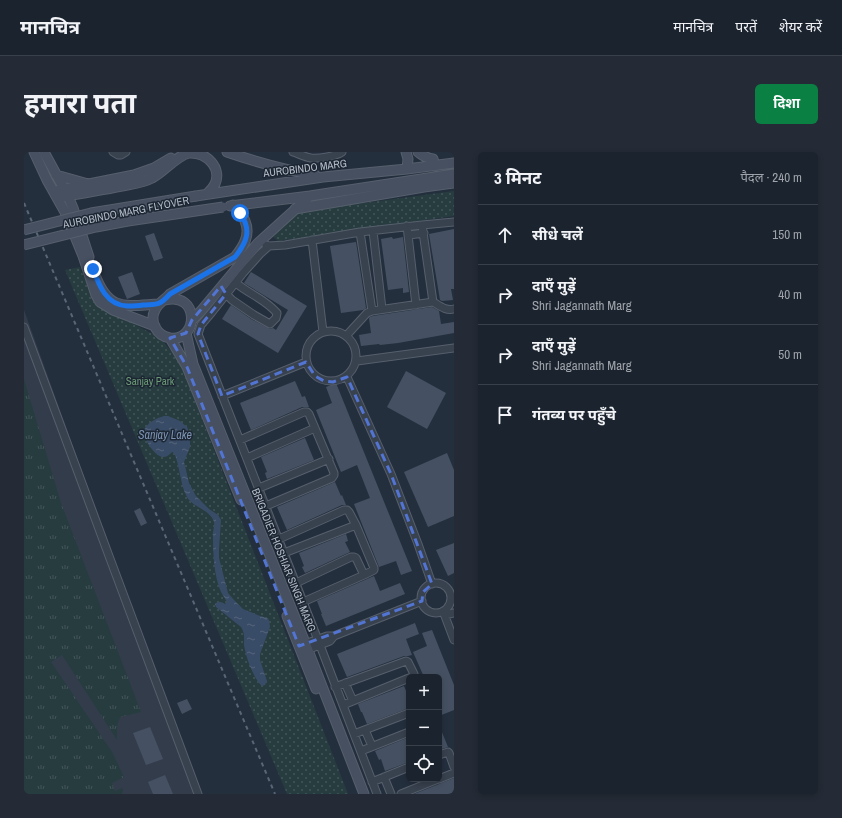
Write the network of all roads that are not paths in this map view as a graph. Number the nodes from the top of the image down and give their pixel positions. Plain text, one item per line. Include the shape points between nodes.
1 (34, 152) edge
2 (44, 152) edge
3 (113, 152) edge
4 (126, 152) edge
5 (180, 152) edge
6 (227, 152) edge
7 (285, 152) edge
8 (293, 152) edge
9 (342, 152) edge
10 (406, 152) edge
11 (418, 152) edge
12 (434, 162) junction
13 (454, 163) edge
14 (407, 169) junction
15 (454, 174) edge
16 (56, 175) junction
17 (323, 177) junction
18 (430, 182) junction
19 (454, 183) edge
20 (91, 184) junction
21 (66, 192) junction
22 (208, 194) junction
23 (56, 195) junction
24 (310, 196) junction
25 (233, 205) junction
26 (295, 209) junction
27 (454, 222) edge
28 (422, 225) junction
29 (408, 226) junction
30 (24, 230) edge
31 (374, 231) junction
32 (360, 232) junction
33 (424, 233) junction
34 (409, 235) junction
35 (312, 240) junction
36 (375, 241) junction
37 (258, 243) junction
38 (362, 244) junction
39 (24, 245) edge
40 (269, 246) junction
41 (221, 265) junction
42 (231, 274) junction
43 (236, 283) junction
44 (224, 290) junction
45 (162, 302) junction
46 (433, 302) junction
47 (416, 305) junction
48 (454, 309) edge
49 (382, 310) junction
50 (372, 311) junction
51 (192, 320) junction
52 (155, 326) junction
53 (24, 327) edge
54 (323, 332) junction
55 (186, 333) junction
56 (346, 336) junction
57 (170, 338) junction
58 (454, 348) edge
59 (357, 361) junction
60 (306, 362) junction
61 (347, 377) junction
62 (222, 396) junction
63 (315, 428) junction
64 (240, 440) junction
65 (247, 458) junction
66 (329, 459) junction
67 (259, 488) junction
68 (266, 506) junction
69 (356, 525) junction
70 (279, 539) junction
71 (284, 553) junction
72 (364, 575) junction
73 (296, 583) junction
74 (432, 584) junction
75 (452, 593) edge
76 (422, 601) junction
77 (303, 602) junction
78 (444, 613) junction
79 (454, 613) edge
80 (454, 640) edge
81 (319, 642) junction
82 (303, 648) junction
83 (414, 674) edge
84 (406, 679) edge
85 (345, 683) junction
86 (336, 687) junction
87 (353, 701) junction
88 (343, 705) junction
89 (406, 714) edge
90 (365, 730) junction
91 (406, 733) edge
92 (354, 734) junction
93 (372, 746) junction
94 (361, 750) junction
95 (442, 754) edge
96 (454, 767) edge
97 (406, 768) edge
98 (454, 773) edge
99 (384, 777) junction
100 (442, 778) edge
101 (372, 782) junction
102 (431, 782) edge
103 (198, 794) edge
104 (357, 794) edge
105 (364, 794) edge
106 (377, 794) edge
107 (391, 794) edge
108 (401, 794) edge

1 - 23 main road
2 - 16 main road
3 - 4 street via 118,155
5 - 20 main road via 154,168
6 - 17 main road via 262,164
7 - 8 street
8 - 9 street via 312,158 334,156
10 - 14 main road
11 - 12 main road
12 - 13 main road, AUROBINDO MARG
12 - 14 main road, AUROBINDO MARG
14 - 17 main road, AUROBINDO MARG
15 - 18 main road
16 - 20 main road
16 - 21 main road
17 - 22 main road, AUROBINDO MARG
18 - 19 main road
18 - 24 main road
18 - 26 main road
20 - 21 main road
21 - 22 main road via 145,181 184,154 196,152 207,157 215,166 215,184
21 - 23 main road
21 - 45 main road via 97,281 105,294 119,305 126,306
22 - 30 main road, AUROBINDO MARG FLYOVER, bridge via 91,213
23 - 52 main road via 100,302 113,310
24 - 25 main road
24 - 26 main road
25 - 39 main road, AUROBINDO MARG FLYOVER, bridge via 96,227
25 - 41 main road via 245,220 246,238 243,248 235,257
26 - 37 main road
27 - 28 street
28 - 29 street
28 - 33 street
29 - 31 street
29 - 34 street
31 - 32 street
31 - 36 street
32 - 35 street
32 - 38 street
33 - 34 street
33 - 46 street
34 - 47 street
35 - 40 street
35 - 54 street
36 - 38 street
36 - 49 street
37 - 40 street
37 - 42 main road
38 - 50 street
40 - 43 street
41 - 42 main road via 227,265
41 - 45 main road via 170,294
42 - 44 main road
43 - 44 street
43 - 44 street via 270,305 277,313 270,324 232,300
44 - 51 main road
44 - 62 street via 198,334
45 - 51 main road via 170,299 182,301 190,309
45 - 52 main road via 153,315
46 - 47 street
46 - 48 street via 445,309
47 - 49 street
49 - 50 street
50 - 56 street via 367,313
51 - 55 main road
52 - 57 main road via 158,332
53 - 103 street
54 - 56 street via 330,330
54 - 60 street via 311,340 306,350
55 - 57 main road
55 - 82 main road, BRIGADIER HOSHIAR SINGH MARG via 193,364
56 - 59 street via 355,346
57 - 82 main road, BRIGADIER HOSHIAR SINGH MARG via 187,367
58 - 59 street
59 - 61 street
60 - 61 street via 315,376 324,381 339,381
60 - 62 street
61 - 74 street via 391,474
62 - 64 street
63 - 64 street via 309,414 304,412
63 - 65 street
63 - 66 street
64 - 65 street
65 - 67 street
66 - 67 street
66 - 68 street via 334,473 332,478
67 - 68 street
68 - 70 street
69 - 70 street via 349,512 344,510
69 - 71 street
69 - 72 street via 374,568
70 - 71 street
71 - 73 street
72 - 73 street via 356,558 351,557
72 - 77 street
73 - 77 street
74 - 75 street via 444,585
74 - 76 street via 421,595
75 - 78 street via 450,604
76 - 78 street via 432,612
76 - 81 street via 334,636 327,636
77 - 81 street
78 - 79 street
78 - 80 street
81 - 82 street
81 - 86 street
82 - 104 main road, BRIGADIER HOSHIAR SINGH MARG
82 - 105 main road, BRIGADIER HOSHIAR SINGH MARG
83 - 85 street via 406,661
84 - 87 street
85 - 86 street
85 - 87 street
86 - 88 street
87 - 88 street
88 - 92 street
89 - 90 street
90 - 92 street
90 - 93 street
91 - 93 street
92 - 94 street
93 - 94 street
94 - 101 street
95 - 96 street via 449,753
97 - 99 street
98 - 100 street
99 - 101 street
99 - 107 street
101 - 106 street
102 - 108 street

